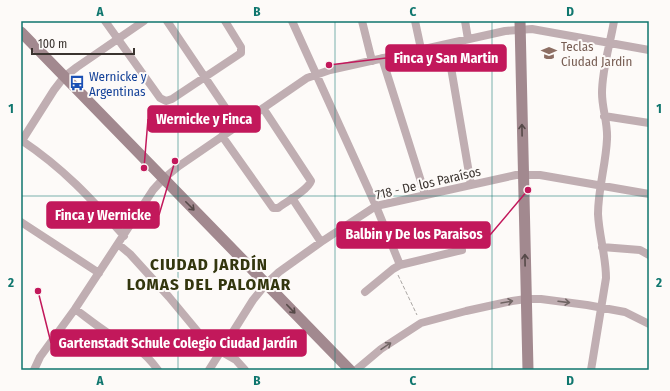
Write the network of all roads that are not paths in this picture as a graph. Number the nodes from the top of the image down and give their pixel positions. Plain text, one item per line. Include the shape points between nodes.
1 (104, 21) edge
2 (144, 21) edge
3 (167, 21) edge
4 (225, 21) edge
5 (292, 21) edge
6 (362, 21) edge
7 (415, 21) edge
8 (465, 21) edge
9 (614, 21) edge
10 (520, 25) edge
11 (21, 32) edge
12 (118, 39) junction
13 (468, 39) junction
14 (447, 44) junction
15 (609, 44) junction
16 (421, 49) junction
17 (649, 50) edge
18 (382, 58) junction
19 (372, 61) junction
20 (316, 74) junction
21 (64, 77) junction
22 (205, 77) junction
23 (263, 108) junction
24 (604, 116) junction
25 (649, 123) edge
26 (237, 125) junction
27 (222, 136) junction
28 (21, 141) edge
29 (523, 174) junction
30 (163, 179) junction
31 (471, 185) junction
32 (601, 185) junction
33 (425, 194) junction
34 (649, 194) edge
35 (292, 198) junction
36 (376, 206) junction
37 (21, 222) edge
38 (124, 236) junction
39 (321, 242) junction
40 (118, 244) junction
41 (602, 247) junction
42 (462, 250) dead end
43 (649, 255) edge
44 (400, 265) junction
45 (99, 273) junction
46 (266, 284) junction
47 (365, 292) dead end
48 (526, 299) junction
49 (602, 308) junction
50 (75, 309) junction
51 (649, 324) edge
52 (222, 351) junction
53 (34, 370) edge
54 (158, 370) edge
55 (209, 370) edge
56 (246, 370) edge
57 (350, 370) edge
58 (356, 370) edge
59 (528, 370) edge
60 (591, 370) edge

1 - 12 street
2 - 12 street
3 - 22 street
4 - 22 street via 242,51
5 - 20 street
6 - 19 street
7 - 16 street
8 - 13 street
9 - 15 street
10 - 13 street
10 - 15 street
29 -> 10 street
11 - 21 street
12 - 21 street
12 - 22 street via 160,98 166,101
13 - 14 street
14 - 16 street
14 - 31 street
15 - 17 street
15 - 24 street via 602,91
16 - 18 street
18 - 19 street
18 - 33 street
19 - 20 street
20 - 23 street
20 - 36 street
21 - 28 street
21 - 30 street
22 - 26 street
23 - 26 street
23 - 35 street via 311,182
24 - 25 street
24 - 32 street via 607,140
26 - 27 street
27 - 30 street
27 - 35 street via 274,208
28 - 38 street via 66,174
29 - 31 street, 718 - De los Paraísos
29 - 32 street, 718 - De los Paraísos
48 -> 29 street
30 - 38 street via 153,190
30 -> 46 street
31 - 33 street, 718 - De los Paraísos
32 - 34 street, 718 - De los Paraísos
32 - 41 street via 598,214
33 - 36 street, 718 - De los Paraísos
35 - 39 street
36 - 39 street, 718 - De los Paraísos
36 - 44 street
37 - 45 street
38 - 40 street
39 - 46 street, 718 - De los Paraísos
40 - 45 street
40 - 52 street via 169,297 204,340
41 - 43 street via 640,250
41 - 49 street via 606,278
42 - 44 street
44 - 47 street
45 - 50 street
46 - 52 street, 718 - De los Paraísos via 253,300
46 -> 57 street
48 -> 49 street
58 -> 48 street via 421,323 489,305
48 - 59 street
49 - 51 street via 625,312
49 - 60 street
50 - 53 street via 40,357
50 - 54 street via 134,346
52 - 55 street, 718 - De los Paraísos
52 - 56 street

